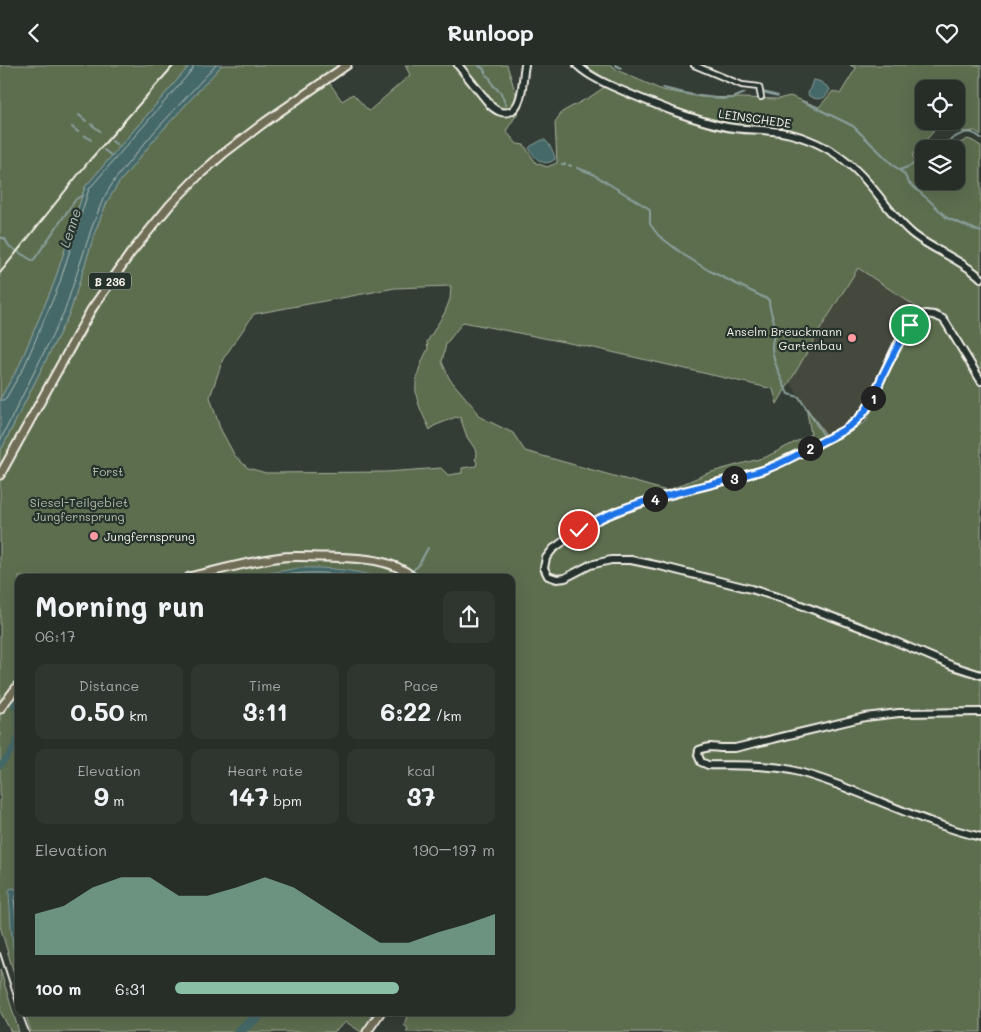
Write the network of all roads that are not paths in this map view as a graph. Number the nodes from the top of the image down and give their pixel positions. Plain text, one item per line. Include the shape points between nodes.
1 (347, 65) edge
2 (458, 65) edge
3 (524, 65) edge
4 (577, 65) edge
5 (694, 65) edge
6 (761, 97) dead end
7 (981, 278) edge
8 (981, 381) edge
9 (0, 475) edge
10 (202, 574) edge
11 (408, 574) edge
12 (981, 675) edge
13 (15, 690) edge
14 (0, 709) edge
15 (981, 712) edge
16 (981, 837) edge
17 (378, 1016) edge
18 (367, 1032) edge

1 - 9 main road, B 236 via 223,154 170,205 130,254 91,310
2 - 3 main road via 491,106 504,113 518,104
4 - 7 main road, LEINSCHEDE via 595,78 686,116 727,127 788,133 821,145 861,175 911,233
5 - 6 street via 742,85 759,87
8 - 12 main road via 943,319 934,315 918,317 897,345 867,409 854,423 764,470 648,501 594,521 554,549 544,565 550,577 559,579 590,565 611,560 660,566 790,601
10 - 11 main road via 265,560 304,557 359,559 398,567
13 - 14 main road
15 - 16 main road via 865,717 735,748 705,747 699,750 698,755 701,762 708,765 790,770
17 - 18 main road

